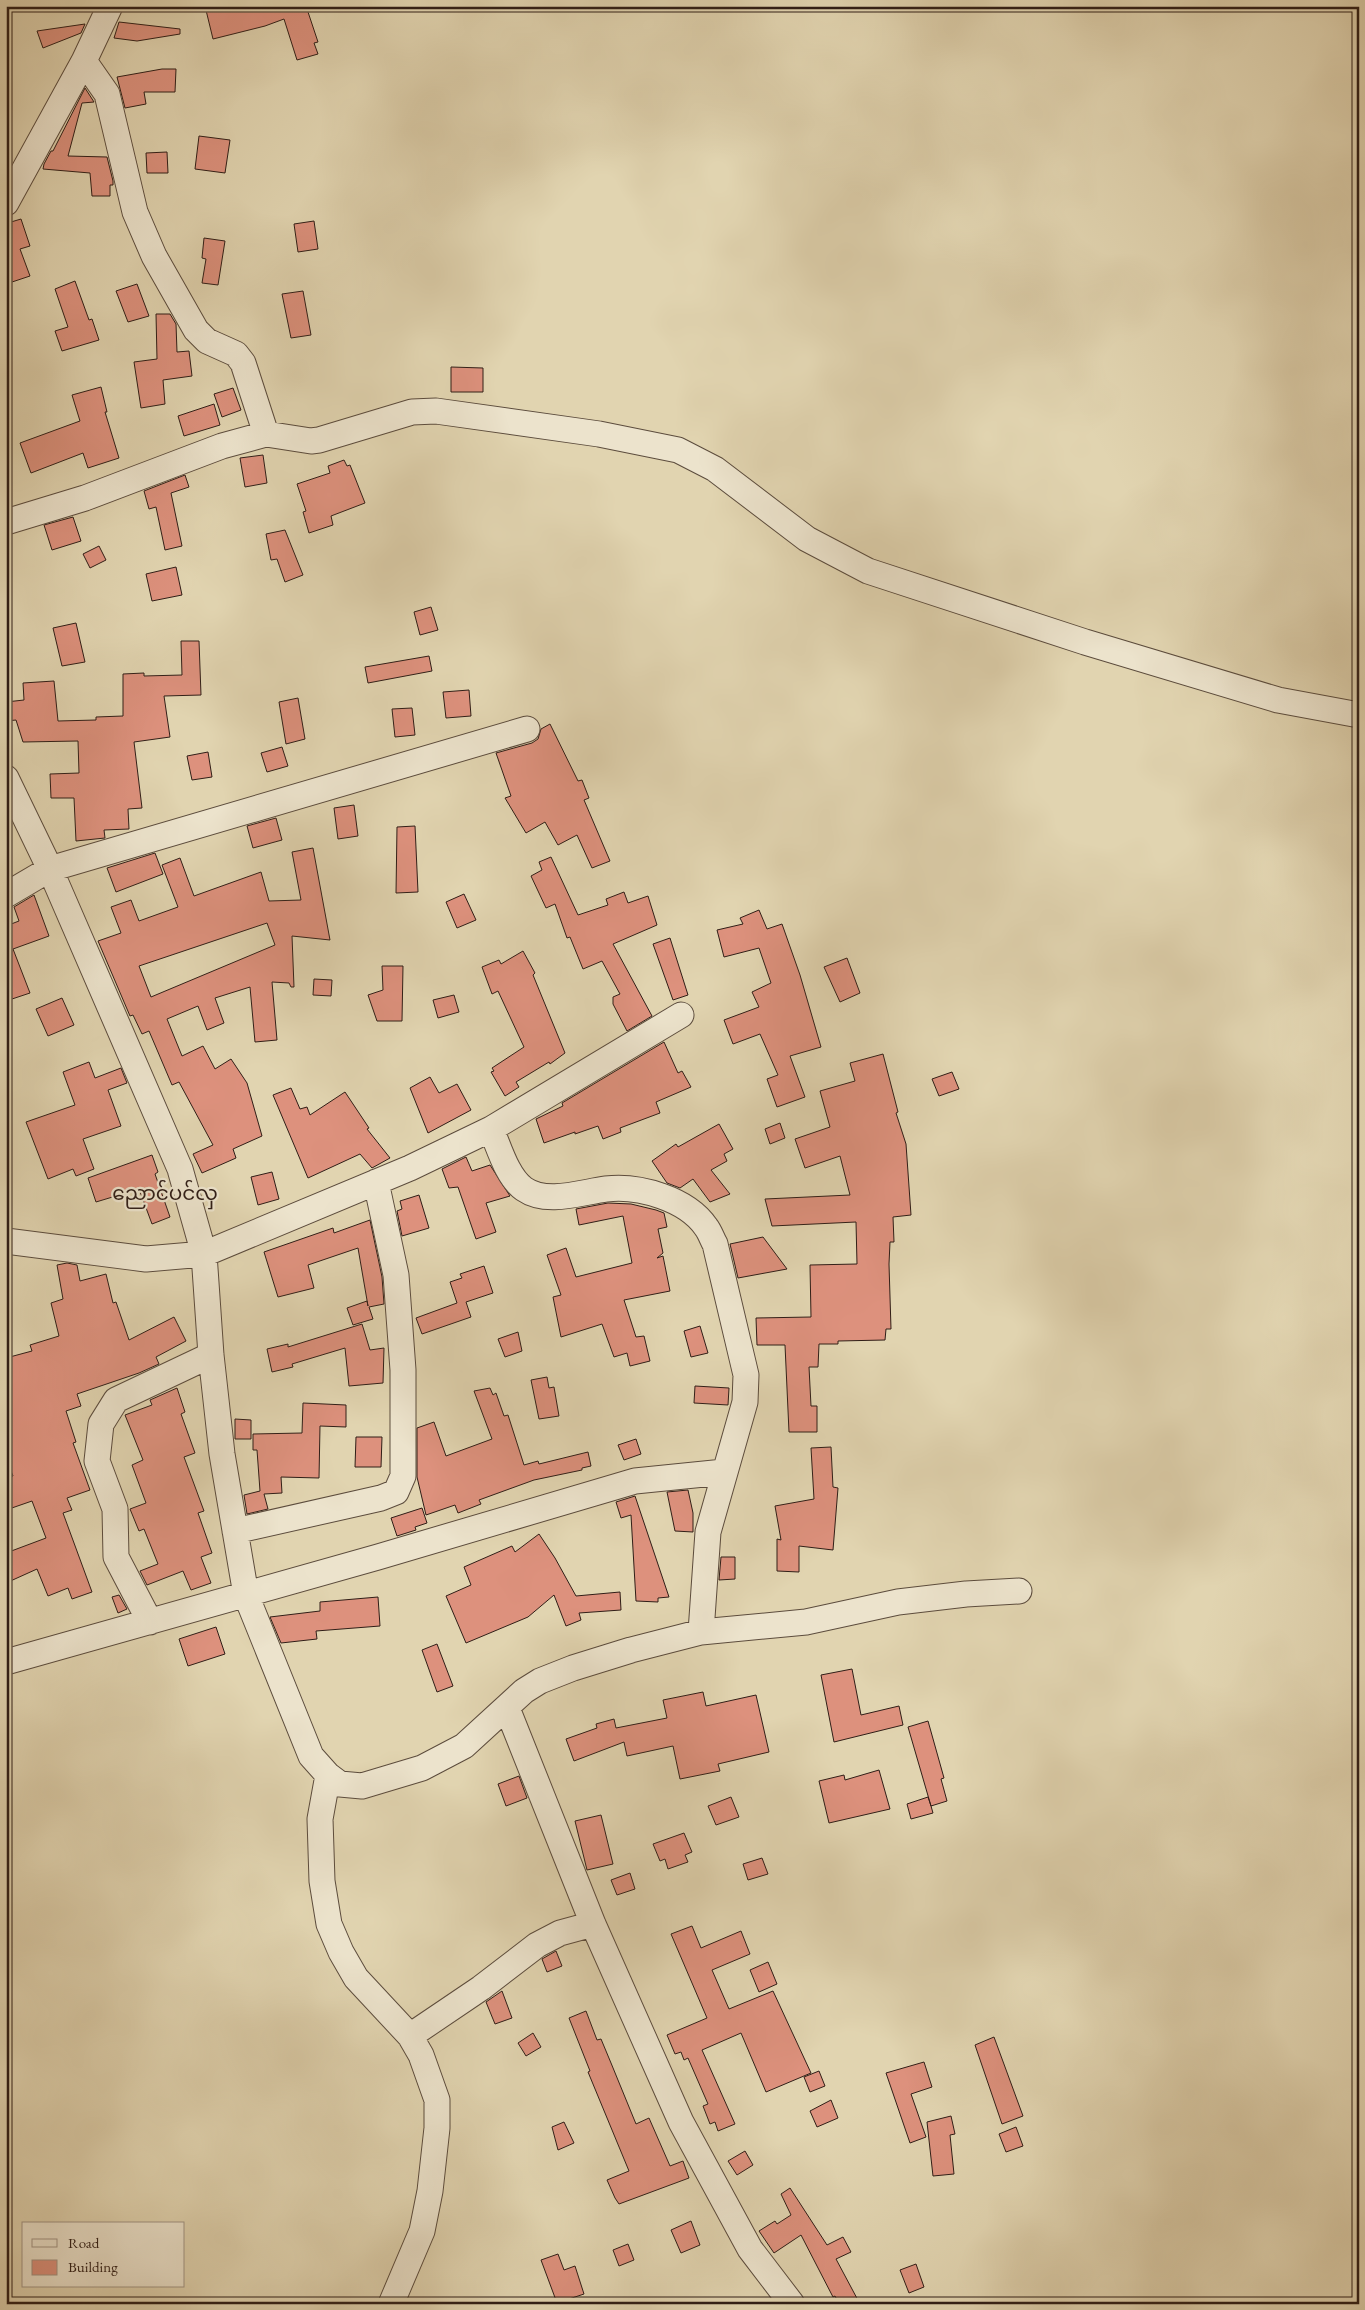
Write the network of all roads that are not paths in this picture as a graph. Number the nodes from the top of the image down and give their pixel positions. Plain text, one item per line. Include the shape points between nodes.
1 (110, 6) edge
2 (84, 61) junction
3 (6, 203) edge
4 (266, 434) junction
5 (6, 522) edge
6 (1359, 715) edge
7 (527, 729) dead end
8 (6, 778) edge
9 (50, 869) junction
10 (6, 895) edge
11 (682, 1014) dead end
12 (491, 1129) junction
13 (376, 1182) junction
14 (6, 1241) edge
15 (204, 1254) junction
16 (211, 1355) junction
17 (724, 1472) junction
18 (235, 1531) junction
19 (1019, 1591) dead end
20 (246, 1595) junction
21 (150, 1622) junction
22 (701, 1632) junction
23 (6, 1662) edge
24 (507, 1708) junction
25 (328, 1775) junction
26 (594, 1924) junction
27 (410, 2036) junction
28 (391, 2304) edge
29 (792, 2304) edge

1 - 2 street
2 - 3 street
2 - 4 street via 107,94 135,212 154,256 196,330 208,341 236,354 243,363
4 - 5 street via 222,446 85,498
4 - 6 street via 319,440 412,412 436,411 599,434 678,450 715,469 807,539 868,570 1085,642 1278,700
7 - 9 street
8 - 9 street
9 - 10 street
9 - 15 street via 180,1169
11 - 12 street
12 - 13 street
12 - 17 street via 512,1177 524,1189 540,1196 564,1196 609,1188 639,1189 674,1202 706,1226 715,1244 746,1375 745,1402
13 - 15 street
13 - 18 street via 396,1275 402,1361 402,1476 396,1492
14 - 15 street via 146,1259
15 - 16 street
16 - 18 street
16 - 21 street via 116,1400 100,1424 98,1460 115,1509 116,1557
17 - 20 street via 635,1481
17 - 22 street via 708,1532
18 - 20 street
19 - 22 street via 898,1602 806,1622
20 - 21 street
20 - 25 street via 311,1756
21 - 23 street
22 - 24 street via 573,1668 540,1681
24 - 25 street via 464,1746 422,1768 362,1786 340,1784
24 - 26 street
25 - 27 street via 320,1819 322,1881 329,1924 356,1978
26 - 27 street via 560,1933 537,1945
26 - 29 street via 681,2122 750,2249
27 - 28 street via 437,2100 437,2128 422,2231

